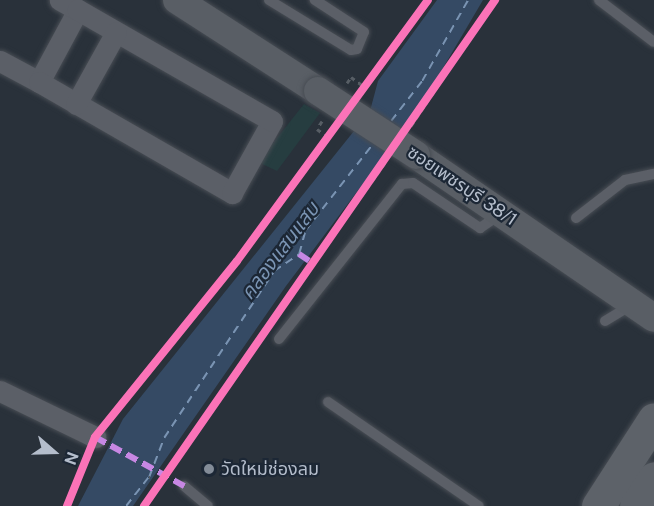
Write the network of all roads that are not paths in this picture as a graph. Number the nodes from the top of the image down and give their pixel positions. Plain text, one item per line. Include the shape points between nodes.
1 (177, 0) edge
2 (269, 0) edge
3 (315, 0) edge
4 (598, 0) edge
5 (69, 5) edge
6 (116, 32) junction
7 (654, 42) edge
8 (0, 61) edge
9 (39, 82) junction
10 (76, 104) junction
11 (654, 174) edge
12 (502, 213) junction
13 (576, 218) dead end
14 (644, 311) edge
15 (605, 321) dead end
16 (279, 339) dead end
17 (0, 391) edge
18 (328, 402) dead end
19 (654, 419) edge
20 (95, 437) dead end
21 (654, 478) edge
22 (184, 486) dead end
23 (208, 506) edge
24 (479, 506) edge
25 (598, 506) edge
26 (636, 506) edge

1 - 12 street, ซอยเพชรบุรี 38/1, bridge via 329,98 411,145
2 - 3 lane via 351,50 357,49 364,32
4 - 7 lane
5 - 6 street
5 - 9 street
6 - 10 street
6 - 10 street via 272,121 232,193
8 - 9 street
9 - 10 street
11 - 13 lane via 626,180
12 - 14 street, ซอยเพชรบุรี 38/1
12 - 16 lane via 480,228 413,183 402,184
14 - 15 lane
17 - 20 street
18 - 24 lane
19 - 25 main road
21 - 26 main road
22 - 23 lane

